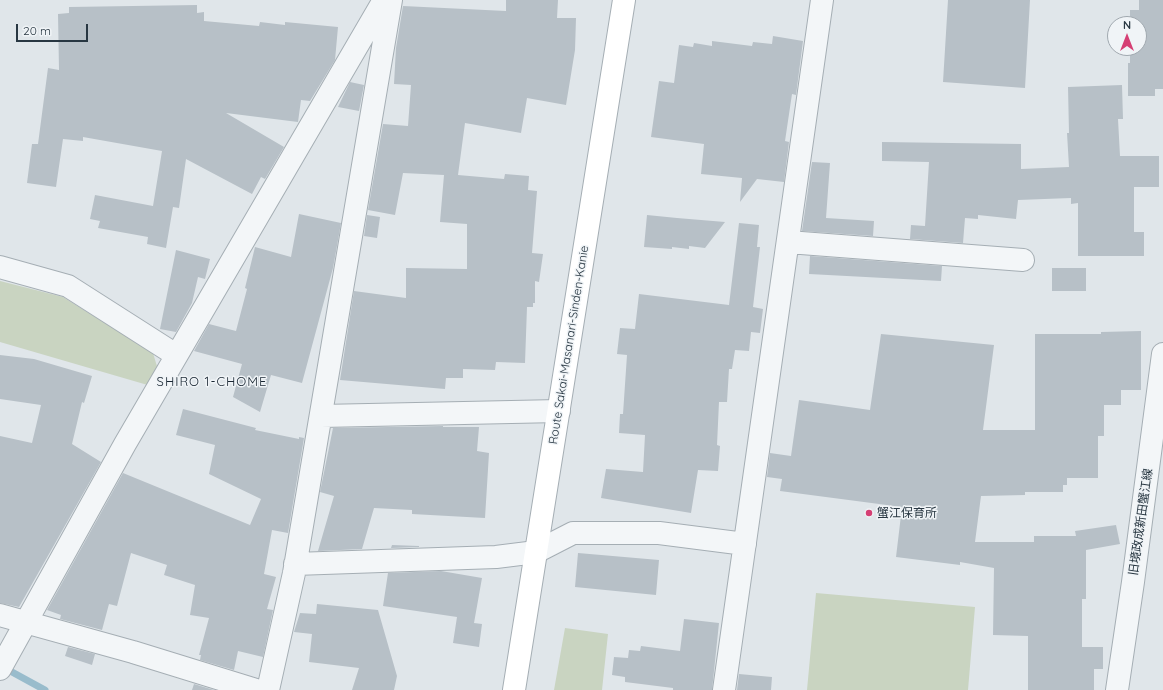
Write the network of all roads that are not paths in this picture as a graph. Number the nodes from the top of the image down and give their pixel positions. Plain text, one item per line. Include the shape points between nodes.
1 (384, 0) edge
2 (391, 0) edge
3 (624, 0) edge
4 (822, 0) edge
5 (788, 242) junction
6 (1023, 260) dead end
7 (0, 268) edge
8 (1163, 354) edge
9 (176, 355) junction
10 (559, 411) junction
11 (321, 416) junction
12 (745, 544) junction
13 (536, 552) junction
14 (295, 564) junction
15 (0, 615) edge
16 (26, 622) junction
17 (0, 669) edge
18 (256, 690) edge
19 (268, 690) edge
20 (514, 690) edge
21 (724, 690) edge
22 (1117, 690) edge

1 - 9 street
2 - 11 street
3 - 10 main road, Route Sakai-Masanari-Sinden-Kanie
4 - 5 street
5 - 6 street
5 - 12 street
7 - 9 street via 68,286
8 - 22 street, 旧境政成新田蟹江線
9 - 16 street
10 - 11 street
10 - 13 main road, Route Sakai-Masanari-Sinden-Kanie
11 - 14 street
12 - 13 street via 659,533 573,533
12 - 21 street
13 - 14 street via 496,557
13 - 20 main road, Route Sakai-Masanari-Sinden-Kanie
14 - 19 street
15 - 16 street
16 - 17 street
16 - 18 street

